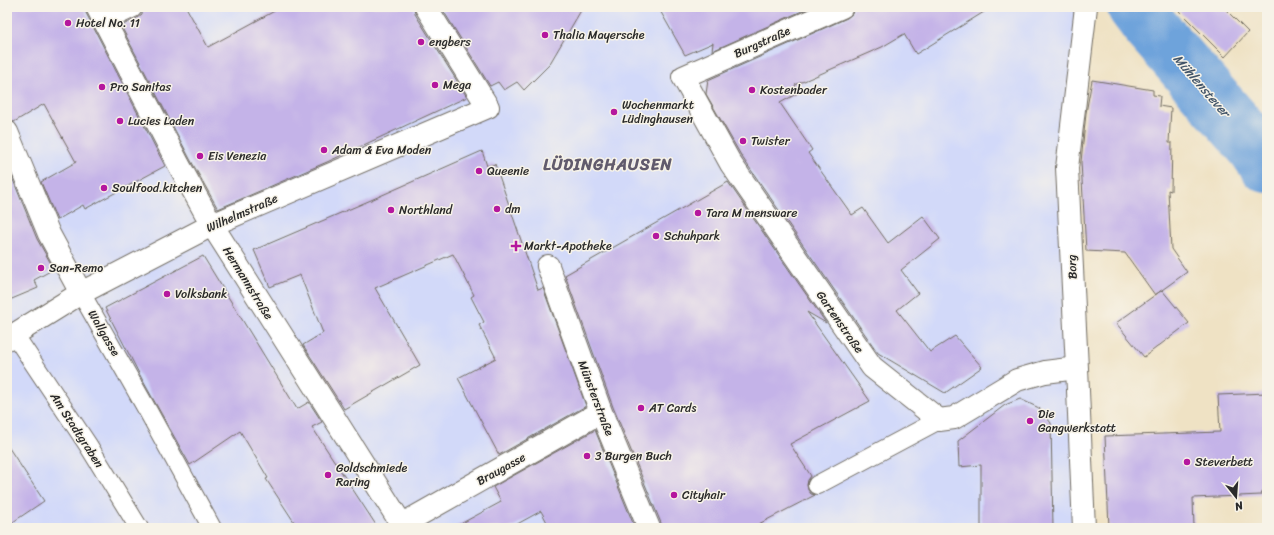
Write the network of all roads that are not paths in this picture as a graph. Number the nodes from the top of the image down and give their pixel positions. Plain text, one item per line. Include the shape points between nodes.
1 (131, 7) edge
2 (426, 7) edge
3 (842, 7) edge
4 (1086, 7) edge
5 (100, 14) edge
6 (683, 77) joint
7 (7, 132) edge
8 (212, 225) junction
9 (548, 266) dead end
10 (81, 293) junction
11 (11, 336) edge
12 (1077, 368) junction
13 (601, 412) junction
14 (939, 420) junction
15 (817, 485) dead end
16 (403, 526) edge
17 (139, 528) edge
18 (212, 528) edge
19 (649, 528) edge
20 (1084, 528) edge

1 - 5 street
2 - 8 street, Wilhelmstraße via 488,107
3 - 6 street, Burgstraße
4 - 12 street, Borg via 1067,168
5 - 8 street, Hermannstraße
6 - 14 street, Gartenstraße via 731,164 872,367
7 - 10 street, Wallgasse via 49,234
8 - 10 street, Wilhelmstraße
8 - 16 street, Hermannstraße
9 - 13 street, Münsterstraße
10 - 11 street, Wilhelmstraße
10 - 18 lane, Wallgasse
11 - 17 lane, Am Stadtgraben via 88,445
12 - 14 street via 1045,372 1017,380 954,418
12 - 20 street, Borg
13 - 16 street, Braugasse
13 - 19 street, Münsterstraße
14 - 15 lane

